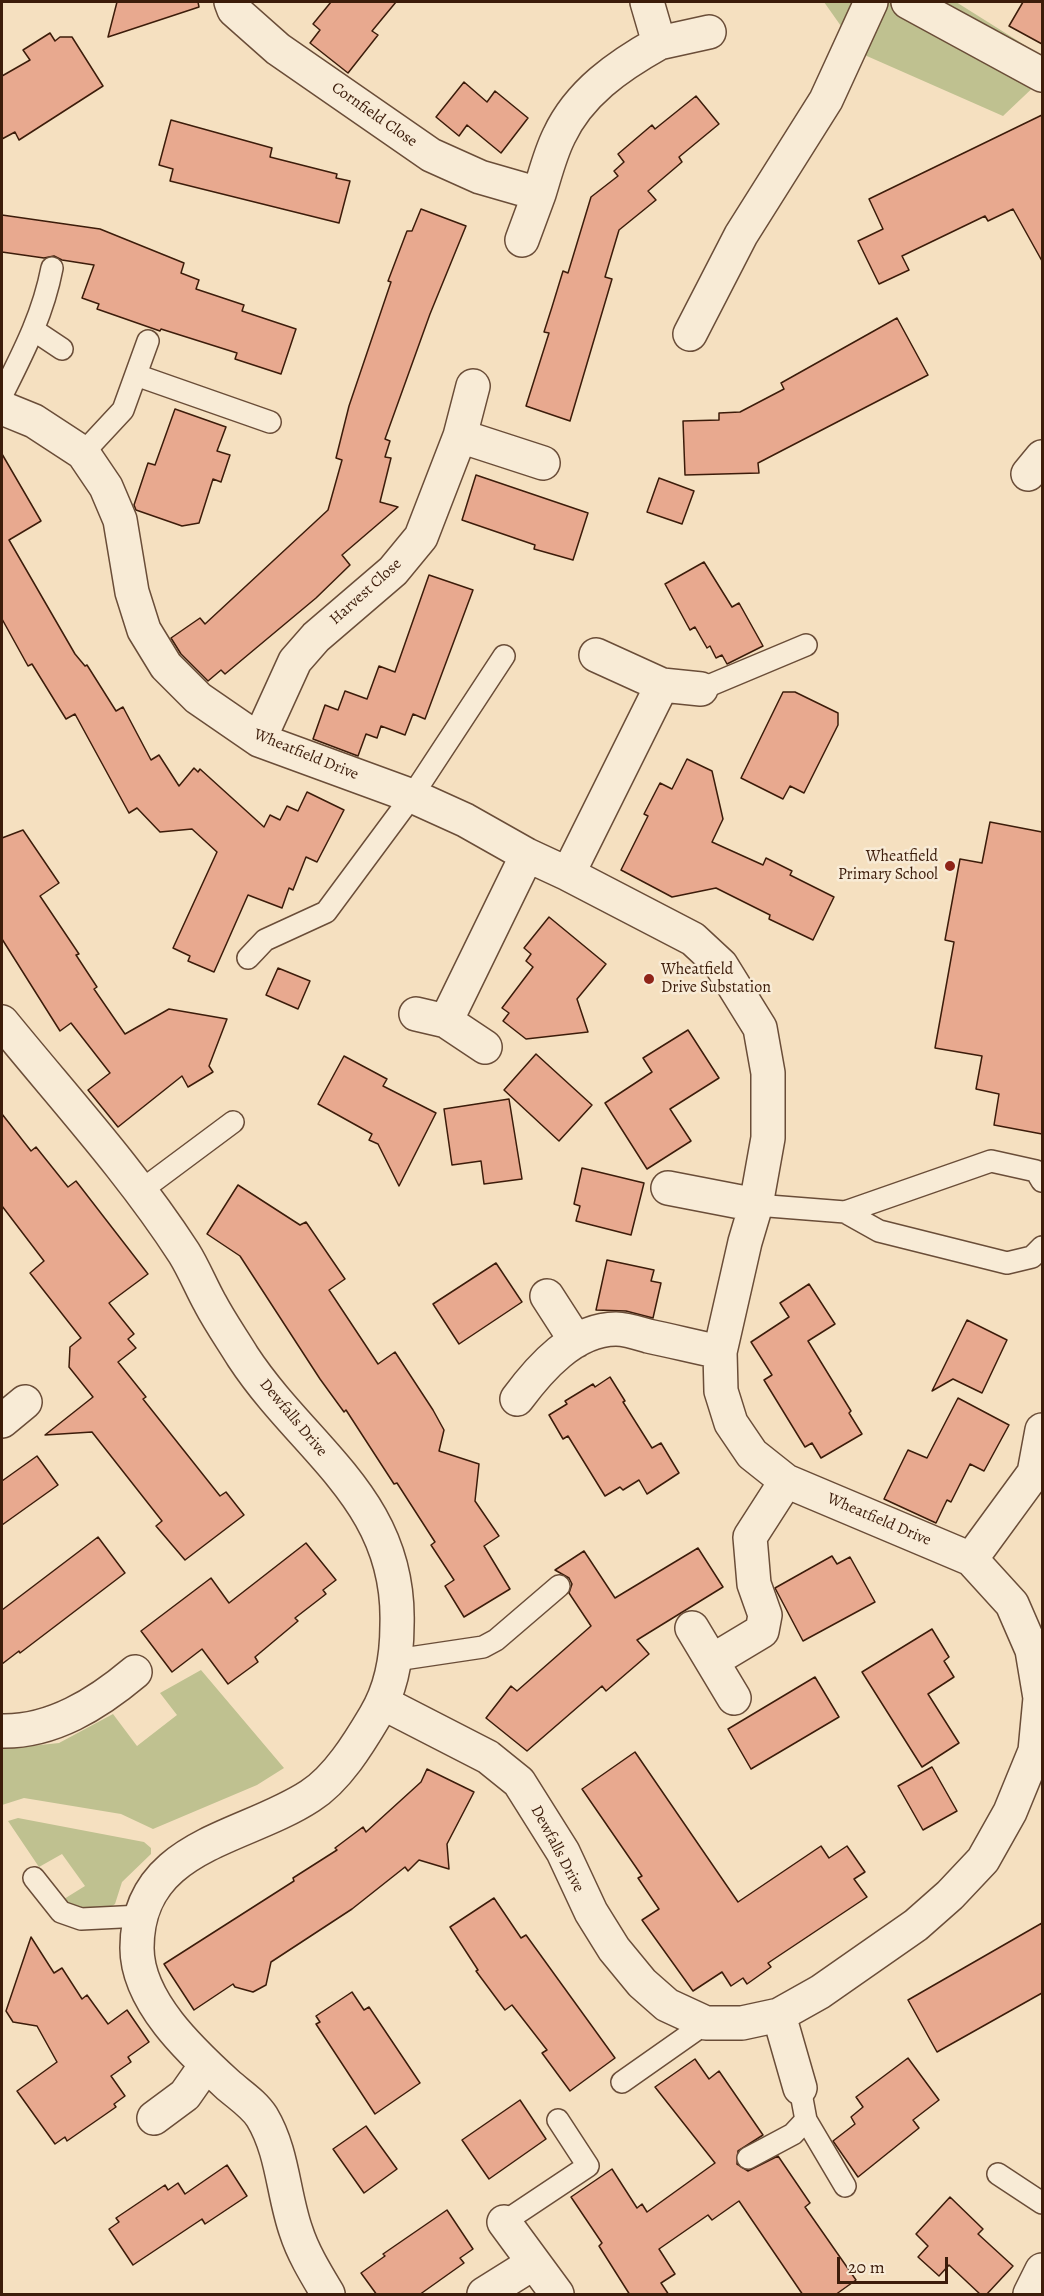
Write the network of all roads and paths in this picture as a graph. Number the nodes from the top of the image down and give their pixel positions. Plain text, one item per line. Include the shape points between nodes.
1 (231, 2) edge
2 (647, 2) edge
3 (871, 2) edge
4 (908, 2) edge
5 (709, 32) dead end
6 (659, 43) junction
7 (1042, 75) edge
8 (539, 194) junction
9 (522, 240) dead end
10 (52, 268) dead end
11 (35, 331) junction
12 (690, 334) dead end
13 (148, 341) dead end
14 (62, 349) dead end
15 (136, 375) junction
16 (473, 386) dead end
17 (2, 395) edge
18 (2, 408) edge
19 (270, 422) dead end
20 (460, 436) junction
21 (83, 453) junction
22 (543, 463) dead end
23 (806, 645) dead end
24 (596, 655) dead end
25 (504, 657) dead end
26 (662, 685) junction
27 (701, 689) joint
28 (259, 740) junction
29 (412, 796) junction
30 (527, 855) junction
31 (568, 874) junction
32 (248, 958) dead end
33 (2, 1022) edge
34 (485, 1047) dead end
35 (233, 1122) dead end
36 (1042, 1181) edge
37 (668, 1188) dead end
38 (139, 1192) junction
39 (756, 1205) junction
40 (844, 1212) junction
41 (1042, 1247) edge
42 (547, 1296) dead end
43 (576, 1341) junction
44 (720, 1352) junction
45 (517, 1399) dead end
46 (1042, 1430) edge
47 (1038, 1474) edge
48 (786, 1481) junction
49 (971, 1559) junction
50 (559, 1586) dead end
51 (692, 1628) dead end
52 (396, 1660) junction
53 (712, 1660) junction
54 (135, 1672) dead end
55 (734, 1698) dead end
56 (382, 1703) junction
57 (2, 1731) edge
58 (1039, 1751) edge
59 (34, 1878) dead end
60 (141, 1916) junction
61 (849, 1971) joint
62 (779, 2015) junction
63 (706, 2023) junction
64 (206, 2065) junction
65 (622, 2082) dead end
66 (800, 2088) joint
67 (154, 2118) dead end
68 (558, 2120) dead end
69 (806, 2120) junction
70 (748, 2158) dead end
71 (998, 2174) dead end
72 (845, 2186) dead end
73 (1042, 2203) edge
74 (504, 2222) joint
75 (532, 2264) junction
76 (1042, 2270) edge
77 (328, 2295) edge
78 (484, 2295) edge
79 (557, 2295) edge
80 (1030, 2295) edge

1 - 8 street, Cornfield Close via 234,10 278,49 431,155 480,177
2 - 6 street
3 - 12 street via 826,100 741,236
4 - 7 street
5 - 6 street
6 - 8 street via 628,60 591,89 559,136
8 - 9 street
10 - 11 lane
11 - 14 lane
11 - 17 lane
13 - 15 lane
15 - 19 lane
15 - 21 lane via 123,410
16 - 20 street, Harvest Close
18 - 21 street, Wheatfield Drive via 34,421
20 - 22 street
20 - 28 street, Harvest Close via 421,537 393,571 316,637 295,661
21 - 28 street, Wheatfield Drive via 106,487 120,520 132,592 144,630 166,666 198,698
23 - 27 lane
24 - 26 street
25 - 29 lane
26 - 27 street
26 - 31 street
28 - 29 street, Wheatfield Drive
29 - 30 street, Wheatfield Drive
29 - 32 lane via 326,912 265,940
30 - 31 street, Wheatfield Drive
30 - 34 street via 431,1017
31 - 39 street, Wheatfield Drive via 693,939 720,965 754,1017 760,1028 768,1072 768,1138
33 - 38 street, Dewfalls Drive
35 - 38 lane
36 - 40 lane via 1036,1171 991,1161
37 - 39 street
38 - 52 street, Dewfalls Drive via 185,1255 211,1307 246,1362 295,1426 350,1482 379,1528 398,1599
39 - 40 lane
39 - 44 street, Wheatfield Drive
40 - 41 lane via 879,1231 1007,1263 1032,1257
42 - 43 street
43 - 44 street via 616,1329
43 - 45 street via 538,1371
44 - 48 street, Wheatfield Drive via 721,1391 731,1423 752,1454
46 - 47 street
47 - 49 street
48 - 49 street, Wheatfield Drive
48 - 53 street via 750,1538 754,1584 765,1615 762,1630
49 - 58 street, Wheatfield Drive via 1012,1604 1032,1650 1040,1698
50 - 52 lane via 483,1647
51 - 53 street
52 - 56 street, Dewfalls Drive
53 - 55 street
54 - 57 street via 105,1697 62,1720 19,1731
56 - 60 street, Dewfalls Drive via 353,1753 312,1796 184,1855 156,1881
56 - 63 street, Dewfalls Drive via 488,1757 519,1782 563,1852 591,1912 614,1949 642,1983 667,2005
58 - 61 street, Wheatfield Drive via 983,1860 951,1895 916,1924
59 - 60 lane via 61,1912 81,1919
60 - 64 street, Dewfalls Drive via 136,1951 146,1985 169,2026
61 - 62 street, Dewfalls Drive
62 - 63 street, Dewfalls Drive via 742,2024
62 - 66 street
63 - 65 lane
64 - 67 street via 185,2095
64 - 77 street, Dewfalls Drive via 261,2115 285,2177 295,2230
66 - 69 lane
68 - 74 lane via 588,2166
69 - 70 lane via 793,2134
69 - 72 lane
71 - 73 lane
74 - 75 street
75 - 78 street
75 - 79 street
76 - 80 street

